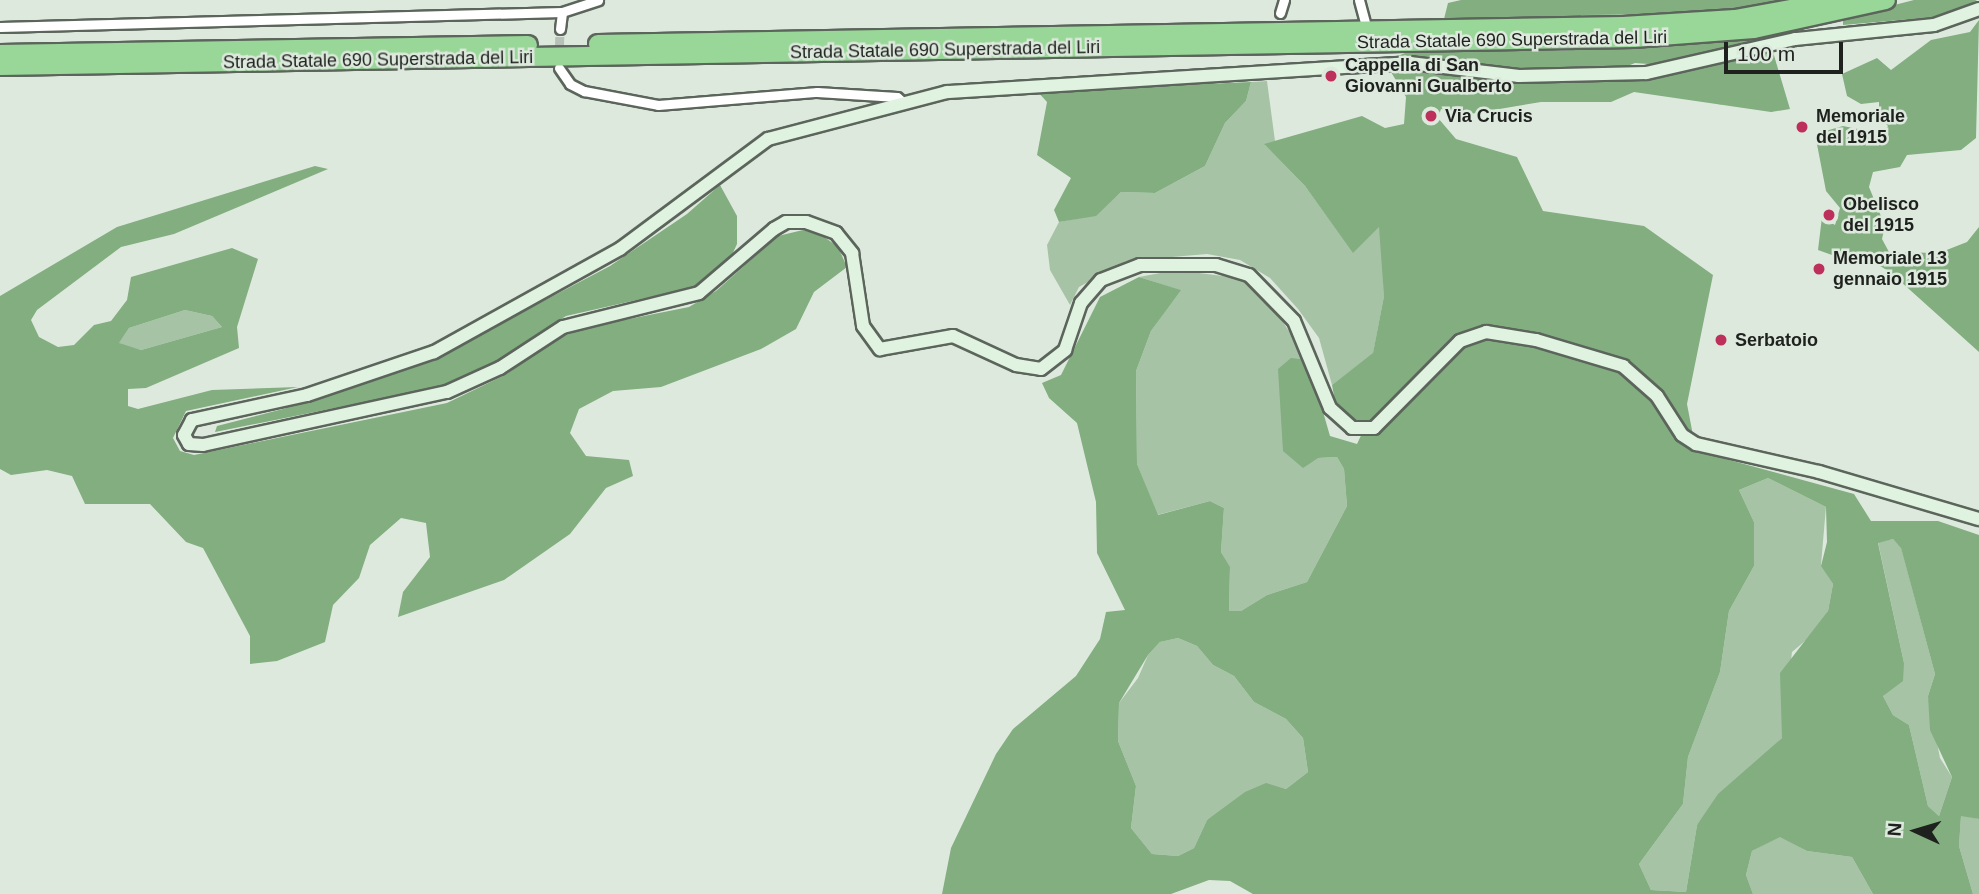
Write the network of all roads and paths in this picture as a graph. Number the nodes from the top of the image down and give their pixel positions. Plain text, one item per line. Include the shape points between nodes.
1 (598, 0) edge
2 (1284, 0) edge
3 (1359, 0) edge
4 (1842, 0) edge
5 (1886, 0) edge
6 (1979, 9) edge
7 (562, 12) junction
8 (1280, 13) dead end
9 (1365, 23) dead end
10 (0, 27) edge
11 (559, 29) tunnel mouth
12 (0, 54) edge
13 (0, 66) edge
14 (559, 68) dead end
15 (904, 103) junction
16 (1979, 519) edge

1 - 7 street
2 - 8 street
3 - 9 street
4 - 12 highway, Strada Statale 690 Superstrada del Liri via 1735,19 1623,26
5 - 13 highway, Strada Statale 690 Superstrada del Liri via 1754,29 1634,38
6 - 15 main road via 1934,25 1795,39 1646,73 1519,76 1389,64 1006,85
7 - 10 street
7 - 11 street
14 - 15 street via 569,84 584,91 658,105 817,92 897,97
15 - 16 main road via 768,139 620,248 433,352 307,395 192,421 186,440 203,445 447,392 500,368 563,327 699,293 774,229 786,222 806,222 836,233 852,253 863,326 880,349 953,336 1016,365 1041,369 1065,350 1081,303 1101,281 1140,265 1216,265 1249,275 1280,304 1310,349 1330,408 1352,428 1374,428 1460,341 1486,332 1535,340 1623,366 1657,396 1682,435 1696,444 1819,471

